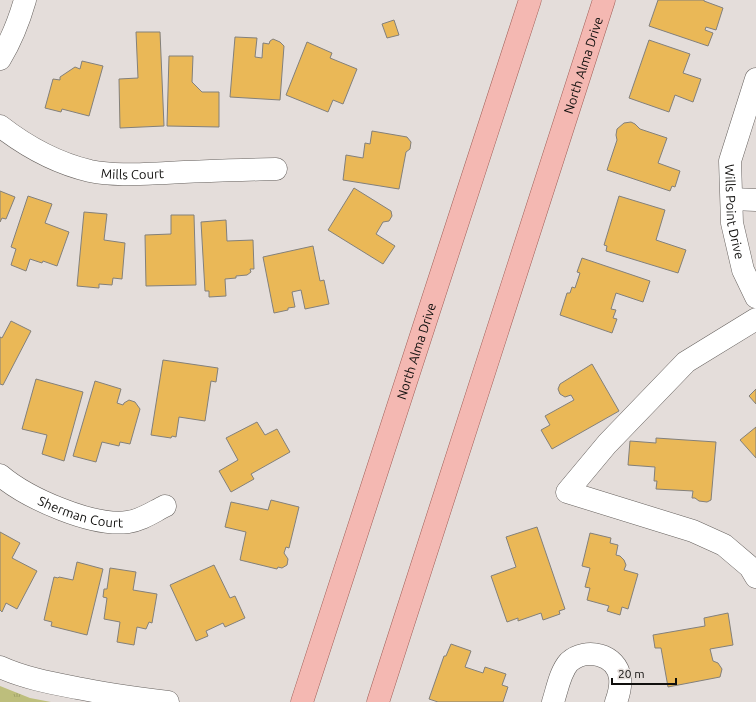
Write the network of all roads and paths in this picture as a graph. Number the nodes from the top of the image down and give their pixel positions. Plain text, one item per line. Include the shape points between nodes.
1 (25, 0) edge
2 (530, 0) edge
3 (604, 0) edge
4 (0, 59) edge
5 (756, 79) edge
6 (0, 126) edge
7 (276, 168) dead end
8 (732, 199) junction
9 (756, 200) edge
10 (756, 297) edge
11 (756, 319) edge
12 (0, 475) edge
13 (165, 506) dead end
14 (756, 577) edge
15 (0, 667) edge
16 (168, 702) edge
17 (302, 702) edge
18 (378, 702) edge
19 (553, 702) edge
20 (616, 702) edge

1 - 4 street via 16,28
2 - 17 main road, North Alma Drive
3 - 18 main road, North Alma Drive
5 - 8 street, Wills Point Drive via 730,161
6 - 7 street, Mills Court via 52,159 91,171 147,173
8 - 9 street
8 - 10 street, Wills Point Drive via 732,222 743,270
11 - 14 street via 686,362 607,444 567,492 693,531 724,545 750,567
12 - 13 street, Sherman Court via 57,508 100,521 128,522 142,519
15 - 16 street via 47,682 131,698
19 - 20 street via 563,672 569,663 578,656 595,654 605,657 617,669 620,690

